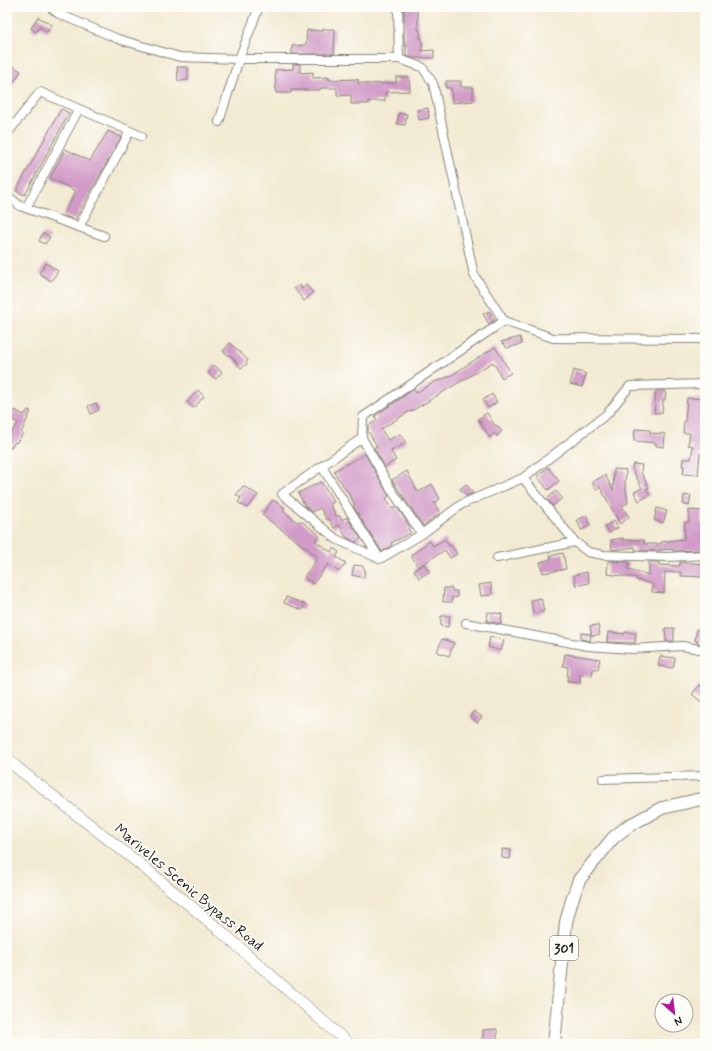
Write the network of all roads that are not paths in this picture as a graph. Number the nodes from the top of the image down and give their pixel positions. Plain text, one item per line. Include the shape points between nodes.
1 (50, 7) edge
2 (259, 7) edge
3 (398, 7) edge
4 (239, 59) junction
5 (399, 59) junction
6 (79, 109) junction
7 (219, 122) dead end
8 (130, 131) junction
9 (7, 134) edge
10 (140, 136) dead end
11 (7, 194) edge
12 (26, 208) junction
13 (79, 227) junction
14 (104, 236) dead end
15 (504, 320) junction
16 (705, 339) edge
17 (705, 384) edge
18 (362, 438) junction
19 (322, 467) junction
20 (523, 478) junction
21 (422, 534) junction
22 (575, 542) junction
23 (705, 555) edge
24 (498, 558) dead end
25 (380, 559) junction
26 (466, 623) dead end
27 (705, 650) edge
28 (7, 757) edge
29 (705, 776) edge
30 (603, 779) dead end
31 (705, 798) edge
32 (349, 1044) edge
33 (554, 1044) edge

1 - 4 street via 59,14 118,39 180,57
2 - 4 street
3 - 5 street
4 - 5 street
4 - 7 street
5 - 15 street via 422,67 433,83 474,275
6 - 8 street
6 - 9 street via 40,92
6 - 12 street
8 - 10 street
8 - 13 street
11 - 12 street
12 - 13 street
13 - 14 street
15 - 16 street via 554,338
15 - 18 street via 363,417
17 - 20 street via 630,386 606,414
18 - 19 street
18 - 21 street via 392,491
19 - 25 street
19 - 25 street via 282,494 336,539
20 - 21 street via 462,504
20 - 22 street
21 - 25 street
22 - 23 street via 588,552 603,555
22 - 24 street
26 - 27 street via 588,646 631,649 682,646
28 - 32 main road, Mariveles Scenic Bypass Road via 16,767 216,927
29 - 30 street
31 - 33 main road, 301 via 662,808 628,826 613,838 579,880 566,922

